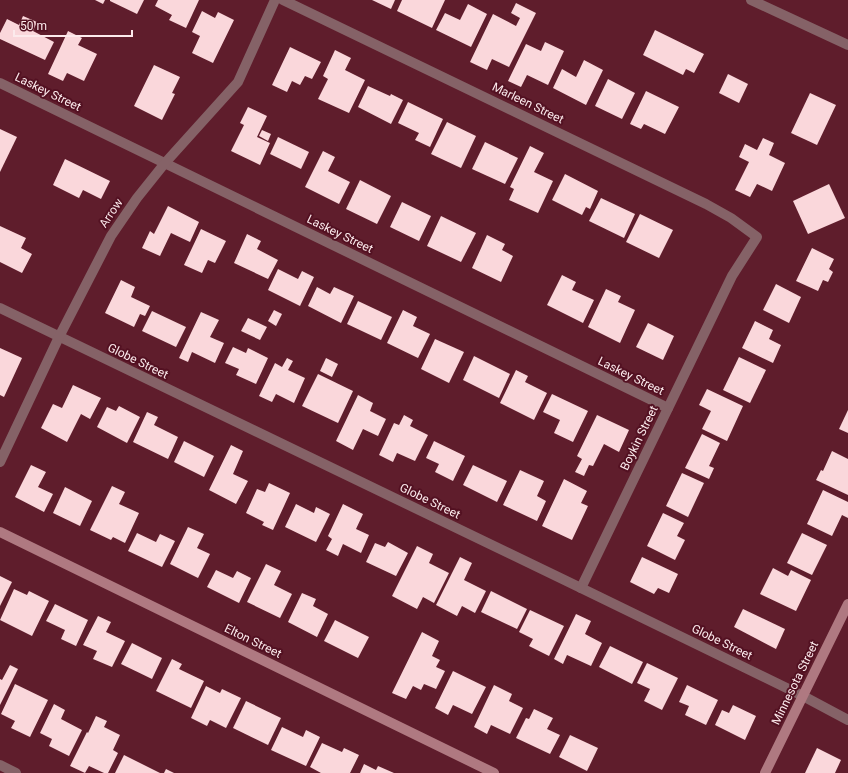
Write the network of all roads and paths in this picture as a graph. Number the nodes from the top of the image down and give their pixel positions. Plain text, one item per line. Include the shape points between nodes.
1 (275, 0) edge
2 (283, 0) edge
3 (751, 0) edge
4 (848, 45) edge
5 (0, 83) edge
6 (165, 163) junction
7 (757, 237) joint
8 (0, 308) edge
9 (59, 337) junction
10 (668, 408) junction
11 (0, 462) edge
12 (0, 532) edge
13 (581, 588) junction
14 (848, 604) edge
15 (803, 696) junction
16 (848, 720) edge
17 (0, 765) edge
18 (16, 773) edge
19 (494, 773) edge
20 (766, 773) edge

1 - 6 street, Arrow via 238,82
2 - 7 street, Marleen Street via 706,204
3 - 4 street
5 - 6 street, Laskey Street
6 - 9 street, Arrow via 111,236
6 - 10 street, Laskey Street
7 - 10 street, Boykin Street via 732,276
8 - 9 street, Globe Street
9 - 11 street, Arrow
9 - 13 street, Globe Street
10 - 13 street, Boykin Street
12 - 19 street, Elton Street
13 - 15 street, Globe Street
14 - 15 street, Minnesota Street
15 - 16 street, Globe Street
15 - 20 street, Minnesota Street
17 - 18 street

